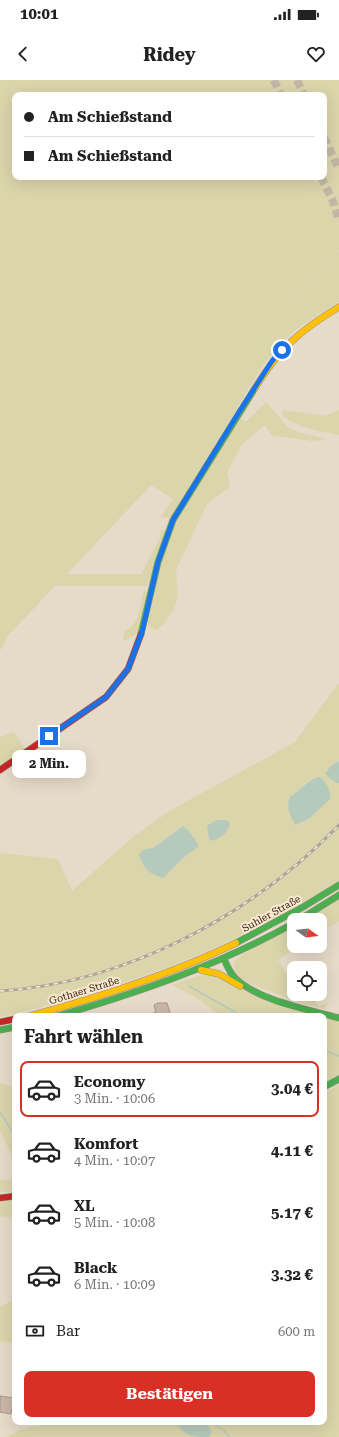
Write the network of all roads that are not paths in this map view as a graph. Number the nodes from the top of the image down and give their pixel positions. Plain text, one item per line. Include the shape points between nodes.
1 (339, 307) edge
2 (0, 770) edge
3 (339, 885) edge
4 (339, 895) edge
5 (310, 913) edge
6 (287, 926) edge
7 (228, 948) junction
8 (211, 955) junction
9 (221, 959) junction
10 (200, 970) junction
11 (225, 977) junction
12 (246, 987) junction
13 (40, 1013) edge
14 (68, 1013) edge
15 (323, 1013) edge
16 (327, 1014) edge
17 (339, 1018) edge
18 (12, 1020) edge
19 (0, 1022) edge
20 (12, 1028) edge
21 (0, 1030) edge
22 (339, 1079) edge
23 (327, 1085) edge
24 (12, 1196) edge
25 (0, 1198) edge

1 - 2 street via 291,340 272,361 182,504 173,520 158,562 142,632 128,669 106,697
3 - 7 street, Suhler Straße
4 - 5 street, Suhler Straße
6 - 9 street, Suhler Straße
7 - 8 street, Suhler Straße
7 - 9 street via 224,950
8 - 9 street
8 - 13 street, Gothaer Straße via 143,982
9 - 10 street, Suhler Straße
9 - 11 street via 220,971
9 - 12 street via 233,976
10 - 11 street
10 - 14 street, Gothaer Straße
11 - 12 street via 237,985
12 - 15 street
16 - 17 street
18 - 19 street
20 - 21 street
22 - 23 street
24 - 25 street

